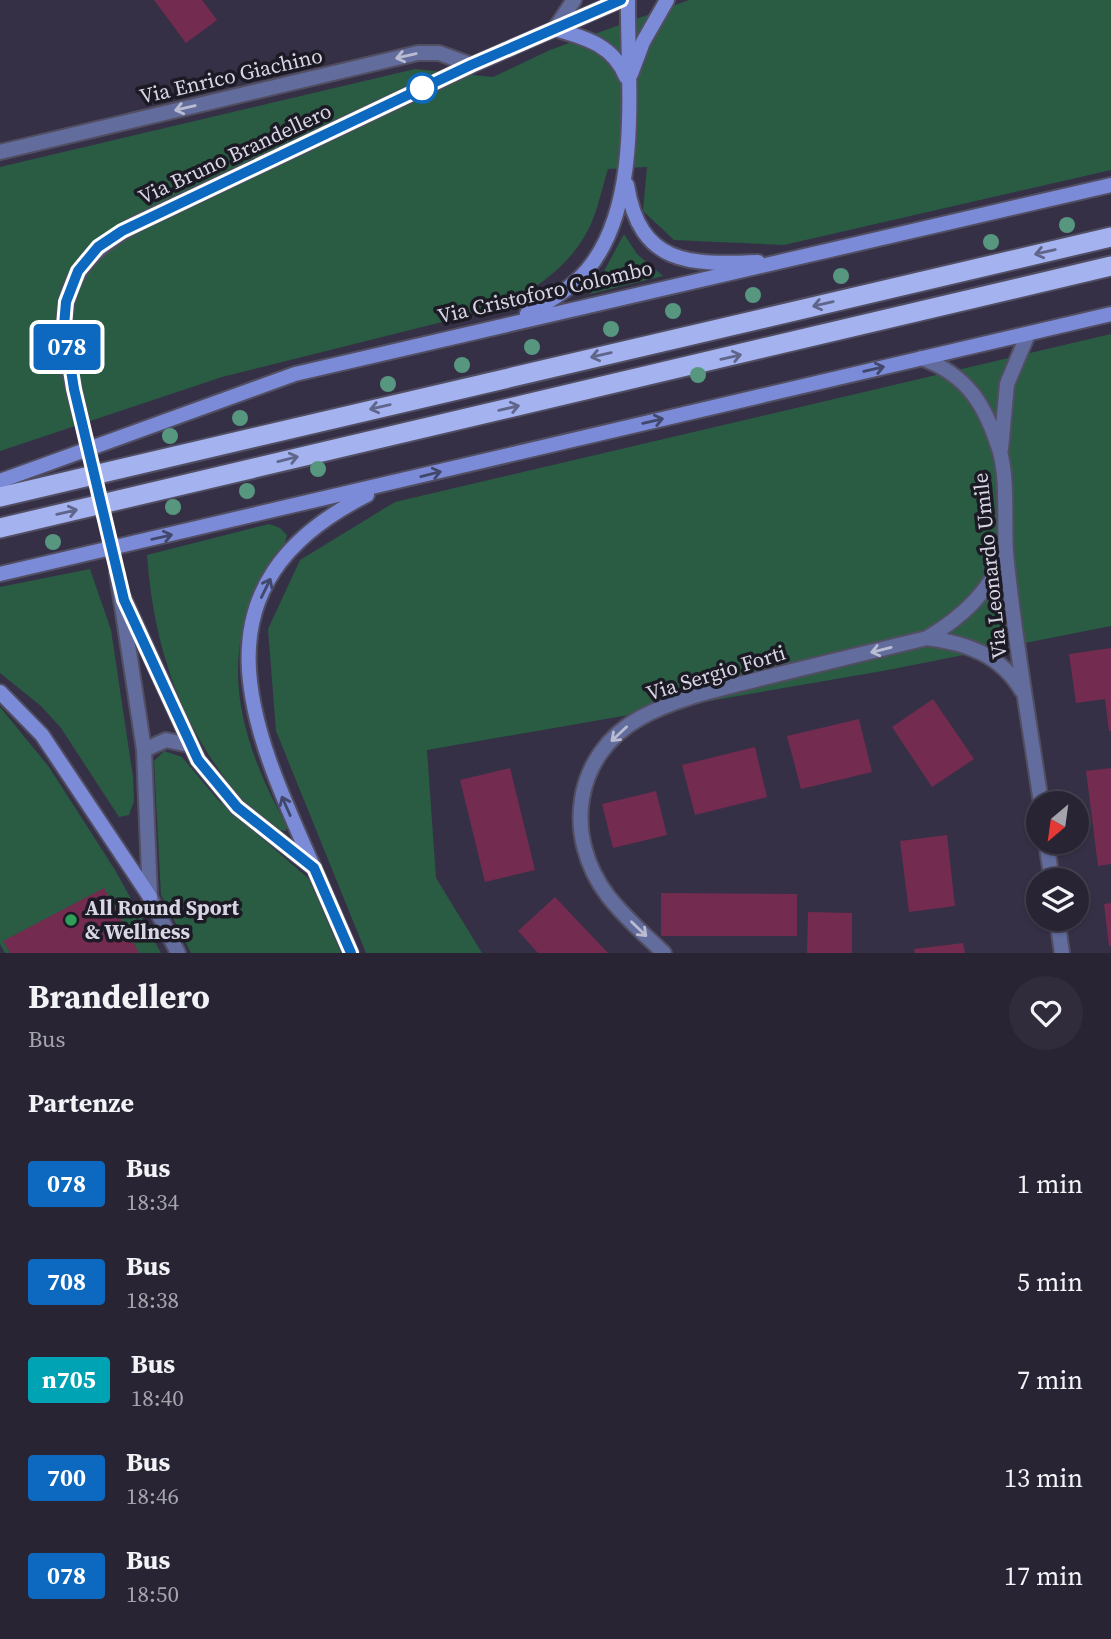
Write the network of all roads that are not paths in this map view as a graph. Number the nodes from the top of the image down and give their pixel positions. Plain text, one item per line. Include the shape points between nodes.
1 (574, 0) edge
2 (621, 0) edge
3 (628, 0) edge
4 (667, 0) edge
5 (555, 29) junction
6 (471, 65) junction
7 (628, 82) junction
8 (0, 152) edge
9 (625, 173) junction
10 (1111, 185) edge
11 (1111, 237) edge
12 (798, 260) junction
13 (1111, 266) edge
14 (1111, 314) edge
15 (511, 323) junction
16 (1028, 334) junction
17 (921, 358) junction
18 (80, 415) tunnel mouth
19 (1001, 454) junction
20 (0, 481) edge
21 (388, 484) junction
22 (0, 497) edge
23 (0, 528) edge
24 (1006, 554) junction
25 (117, 573) tunnel mouth
26 (0, 574) edge
27 (124, 600) junction
28 (927, 638) junction
29 (0, 692) edge
30 (1025, 695) junction
31 (189, 745) junction
32 (144, 750) junction
33 (1039, 791) edge
34 (314, 868) junction
35 (150, 897) junction
36 (1059, 931) edge
37 (178, 953) edge
38 (351, 953) edge
39 (664, 953) edge
40 (1062, 953) edge

1 - 5 street
2 - 5 street, Via Bruno Brandellero
3 - 7 main road
4 - 7 main road via 643,42
5 - 6 street, Via Bruno Brandellero
5 - 7 main road via 606,48 622,66
6 -> 8 street, Via Enrico Giachino via 439,53 418,53
6 - 18 street, Via Bruno Brandellero via 140,222 98,247 78,271 64,311
7 - 9 main road
9 - 12 main road via 636,221 669,255 702,263
9 - 15 main road via 610,233 587,271
10 - 12 main road, Via Cristoforo Colombo
11 -> 22 highway
12 - 15 main road, Via Cristoforo Colombo
23 -> 13 highway
14 - 16 main road
15 - 20 main road, Via Cristoforo Colombo via 295,374
16 - 17 main road
16 - 19 street via 1007,384
17 - 19 street, Via Leonardo Umile via 967,384
21 -> 17 main road
19 - 24 street, Via Leonardo Umile
26 -> 21 main road
34 -> 21 main road via 256,722 248,680 249,635 268,583 292,549 339,509
24 - 28 street, Via Sergio Forti via 978,600
24 - 30 street, Via Leonardo Umile
25 - 27 street
27 - 31 street
27 - 32 street
28 - 30 street via 959,643 986,654 1012,676
28 -> 39 street, Via Sergio Forti via 688,699 641,718 608,744 580,797 578,821 584,850 608,896
29 - 35 main road via 42,736
30 - 33 street, Via Leonardo Umile
31 - 32 street via 166,740
31 - 34 street via 230,801
32 - 35 street
34 - 38 street
35 - 37 street
36 - 40 street

